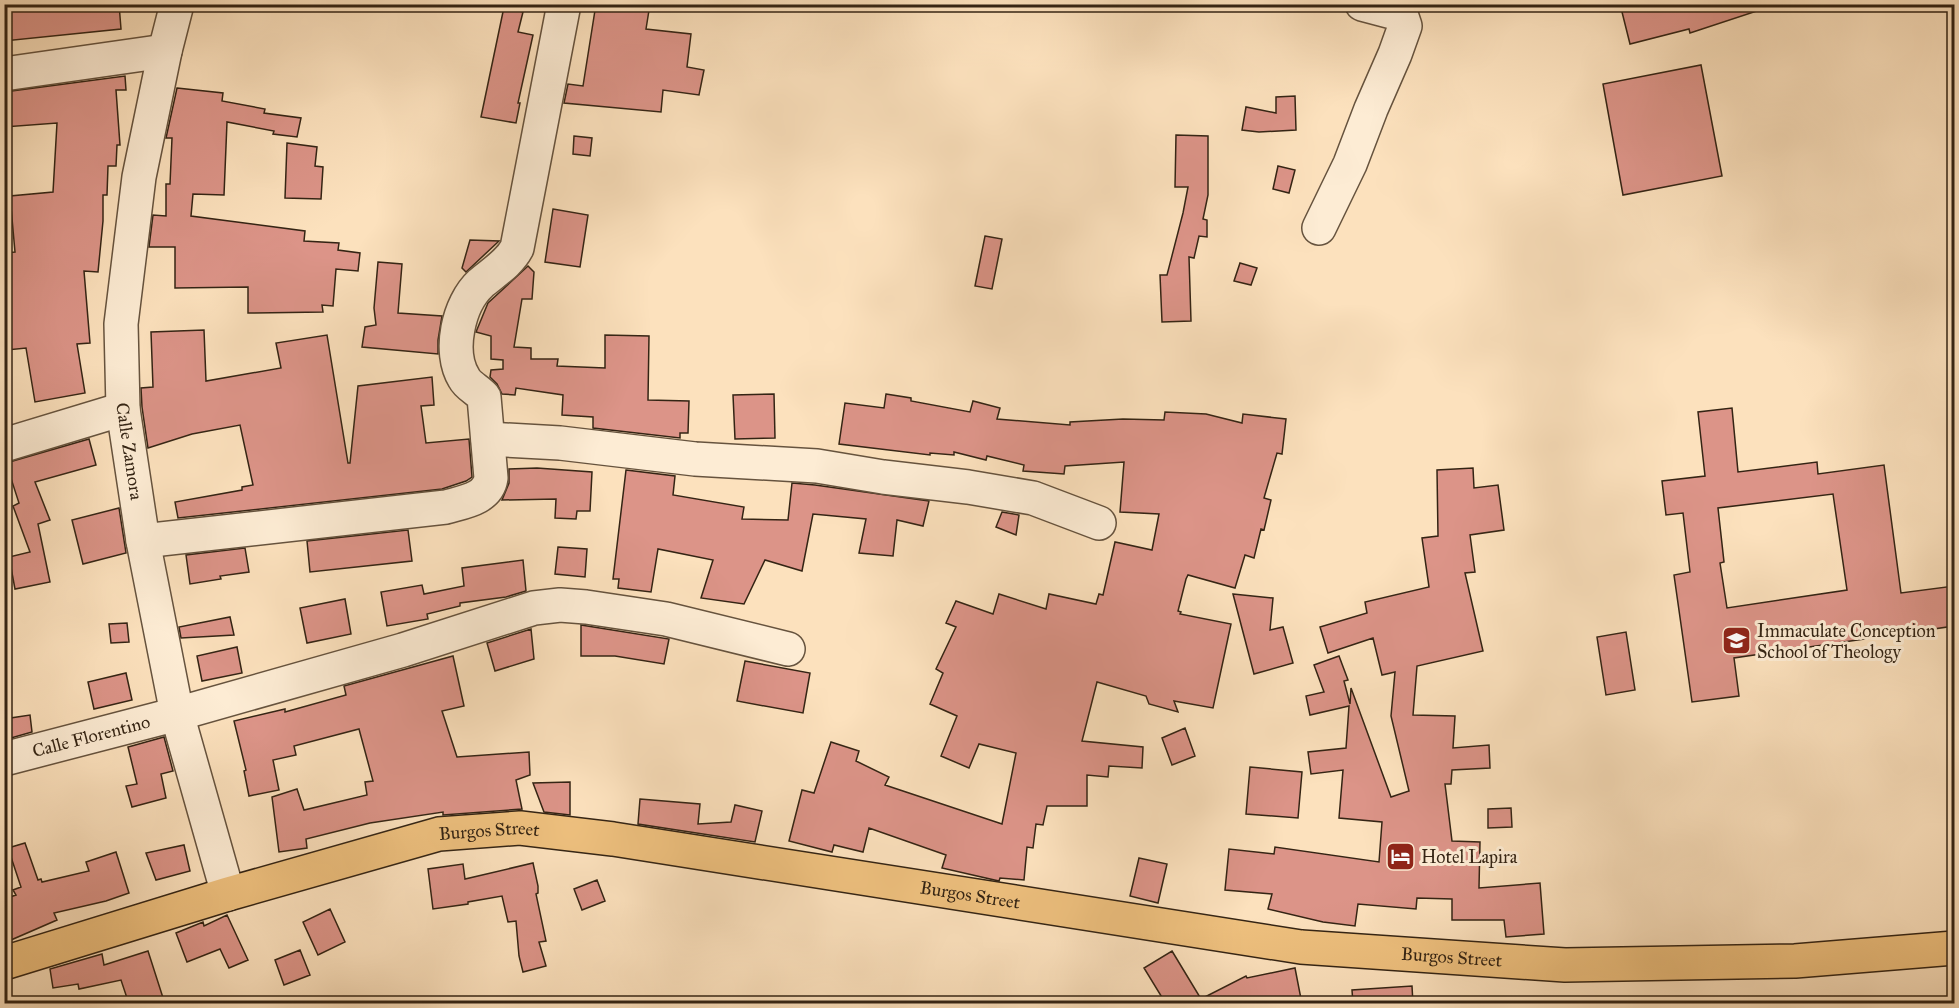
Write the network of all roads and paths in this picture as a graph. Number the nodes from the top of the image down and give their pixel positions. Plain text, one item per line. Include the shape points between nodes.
1 (177, 4) edge
2 (564, 4) edge
3 (1362, 4) edge
4 (165, 51) junction
5 (4, 74) edge
6 (1319, 228) dead end
7 (123, 409) junction
8 (488, 439) junction
9 (4, 445) edge
10 (1099, 523) dead end
11 (143, 541) junction
12 (788, 649) dead end
13 (177, 714) junction
14 (4, 759) edge
15 (228, 894) junction
16 (1954, 948) edge
17 (4, 963) edge

1 - 4 street, Calle Zamora
2 - 8 street via 517,248 469,297 455,347 465,381 484,397
3 - 6 street via 1396,13 1405,26 1350,164
4 - 5 street
4 - 7 street, Calle Zamora via 139,177 122,313
7 - 9 street
7 - 11 street, Calle Zamora
8 - 10 street via 695,459 817,466 1033,498
8 - 11 street via 490,486 470,501 446,507
11 - 13 street, Calle Zamora
12 - 13 street, Calle Florentino via 666,619 560,605 534,608
13 - 14 street, Calle Florentino
13 - 15 street, Calle Zamora
15 - 16 main road, Burgos Street via 439,834 520,828 1301,947 1565,965 1795,961
15 - 17 main road, Burgos Street

